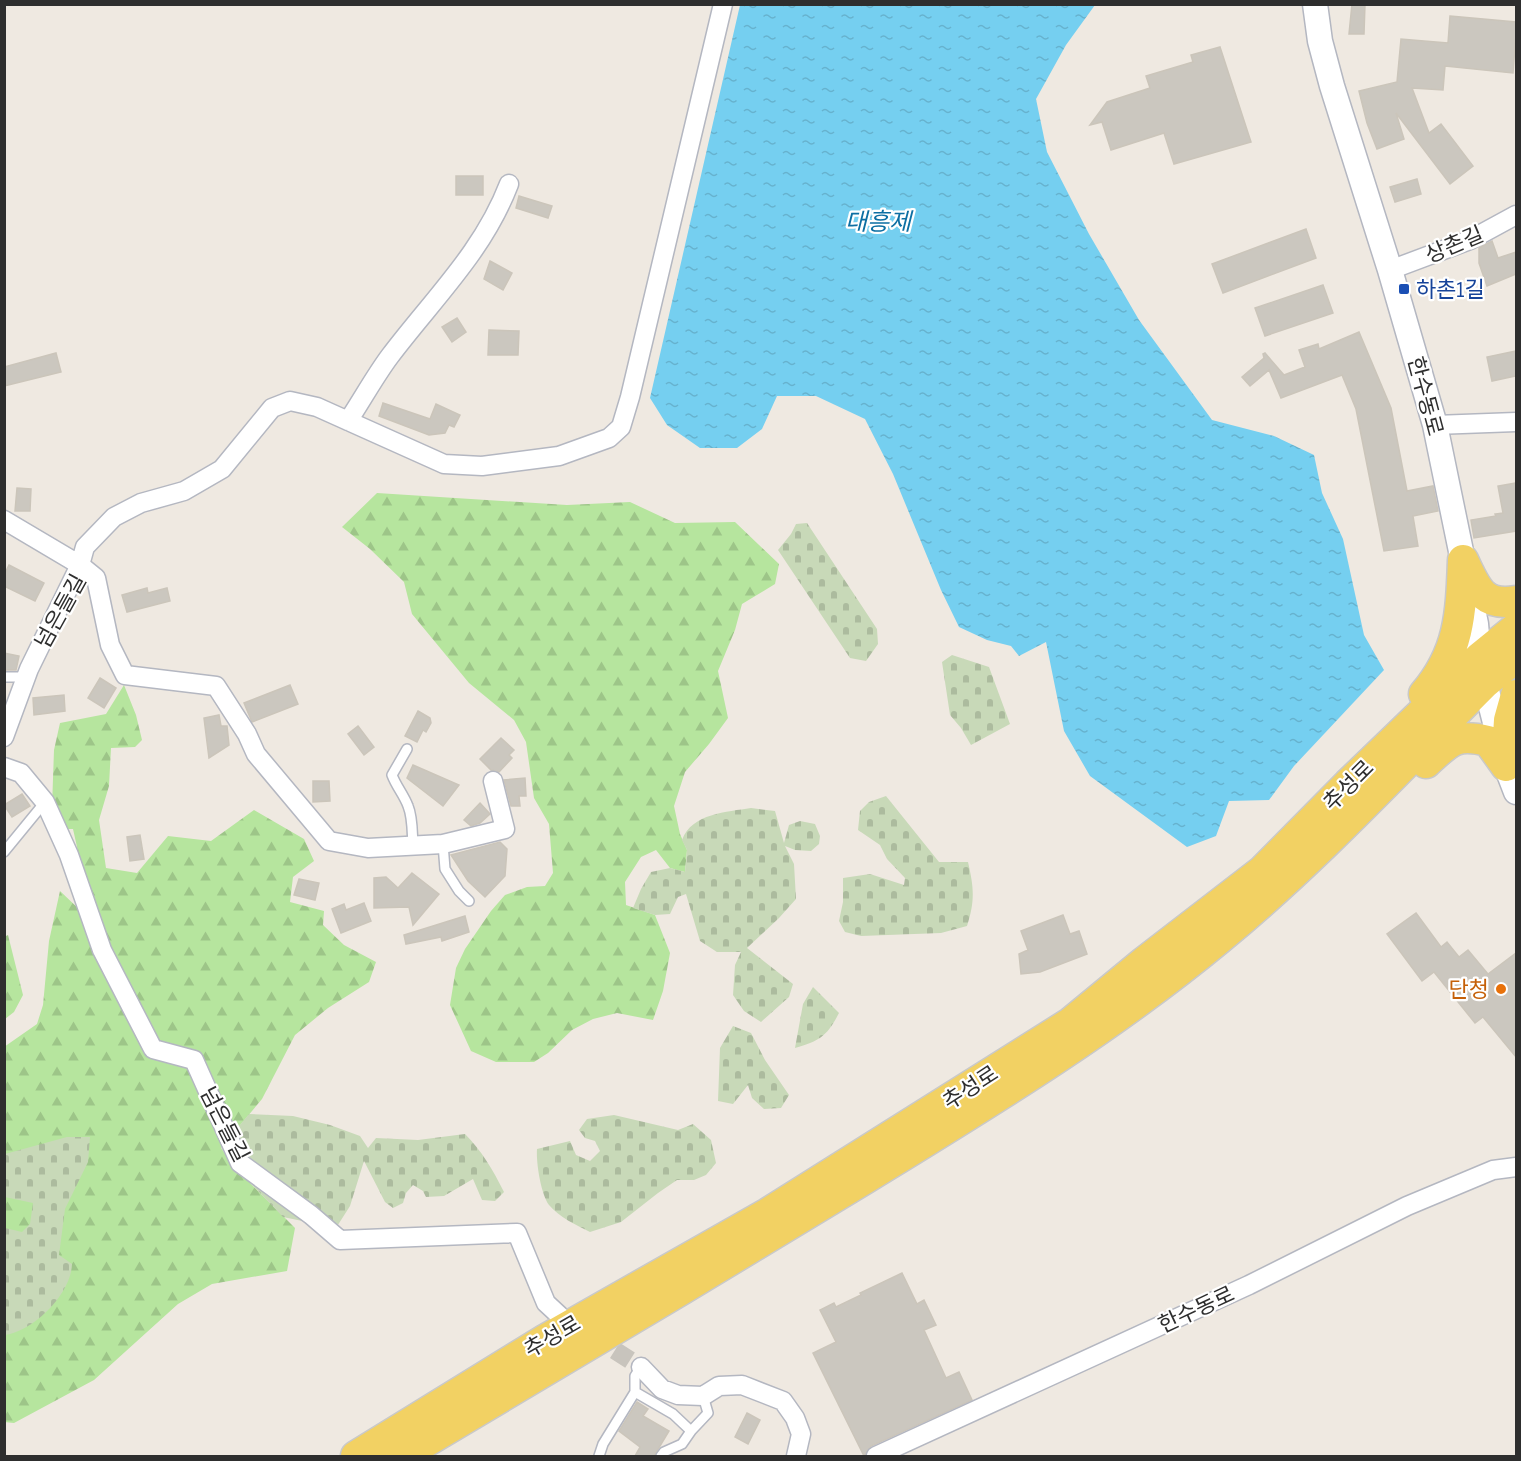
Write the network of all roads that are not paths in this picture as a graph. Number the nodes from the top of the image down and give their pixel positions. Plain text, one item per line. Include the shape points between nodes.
1 (723, 4) edge
2 (1315, 4) edge
3 (509, 184) dead end
4 (1516, 215) edge
5 (1390, 270) junction
6 (348, 421) junction
7 (1516, 422) edge
8 (1435, 424) junction
9 (4, 520) edge
10 (1462, 560) junction
11 (80, 565) junction
12 (1516, 601) edge
13 (1516, 628) edge
14 (1516, 657) edge
15 (1482, 670) junction
16 (4, 677) edge
17 (25, 677) junction
18 (1516, 695) edge
19 (4, 738) edge
20 (407, 749) dead end
21 (4, 767) edge
22 (1511, 779) edge
23 (494, 781) dead end
24 (45, 802) junction
25 (443, 844) junction
26 (413, 846) junction
27 (4, 852) edge
28 (1247, 882) junction
29 (469, 901) dead end
30 (1218, 940) junction
31 (1516, 1167) edge
32 (560, 1316) dead end
33 (641, 1367) joint
34 (635, 1392) junction
35 (703, 1396) junction
36 (691, 1431) junction
37 (356, 1456) edge
38 (402, 1456) edge
39 (599, 1456) edge
40 (661, 1456) edge
41 (796, 1456) edge
42 (876, 1456) edge

1 - 6 street via 621,427 609,438 559,456 482,466 444,464
2 - 5 street, 한수동로 via 1332,86
3 - 6 street via 499,209 457,276 390,357
4 - 5 street, 상촌길 via 1470,240
5 - 8 street, 한수동로
6 - 11 street via 317,407 290,402 272,408 222,469 184,491 141,503 114,517 85,547
7 - 8 street
8 - 10 street, 한수동로
9 - 11 street
10 - 12 main road via 1490,600
10 - 15 street, 한수동로
10 - 28 main road via 1461,606 1454,645 1436,680
11 - 17 street, 넘은들길
11 - 26 street, 넘은들길 via 96,578 110,645 125,675 216,686 256,754 329,841 368,848
13 - 15 main road, 추성로
14 - 15 main road, 추성로
15 - 22 street, 한수동로
15 - 28 main road, 추성로 via 1348,784
15 - 30 main road, 추성로 via 1285,881
16 - 17 lane
17 - 19 street, 넘은들길
18 - 22 main road via 1509,720
20 - 26 lane via 392,775 411,813
21 - 24 street, 넘은들길 via 21,772
22 - 30 main road via 1488,741 1471,737 1450,740 1353,834
23 - 25 street, 넘은들길 via 505,829
24 - 27 lane
24 - 32 street, 넘은들길 via 69,855 102,950 153,1049 194,1060 240,1163 340,1240 517,1233 546,1303
25 - 26 street, 넘은들길
25 - 29 lane via 445,869
28 - 37 main road, 추성로 via 1070,1023 768,1213 546,1340
30 - 38 main road, 추성로 via 1019,1084
31 - 42 street, 한수동로 via 1493,1170 1407,1206 1249,1285
33 - 34 lane via 635,1376
33 - 35 street via 662,1389 678,1395
34 - 36 lane via 673,1414
34 - 39 lane
35 - 36 lane via 708,1413
35 - 41 street via 719,1386 742,1385 783,1401 801,1434
36 - 40 lane via 682,1444

